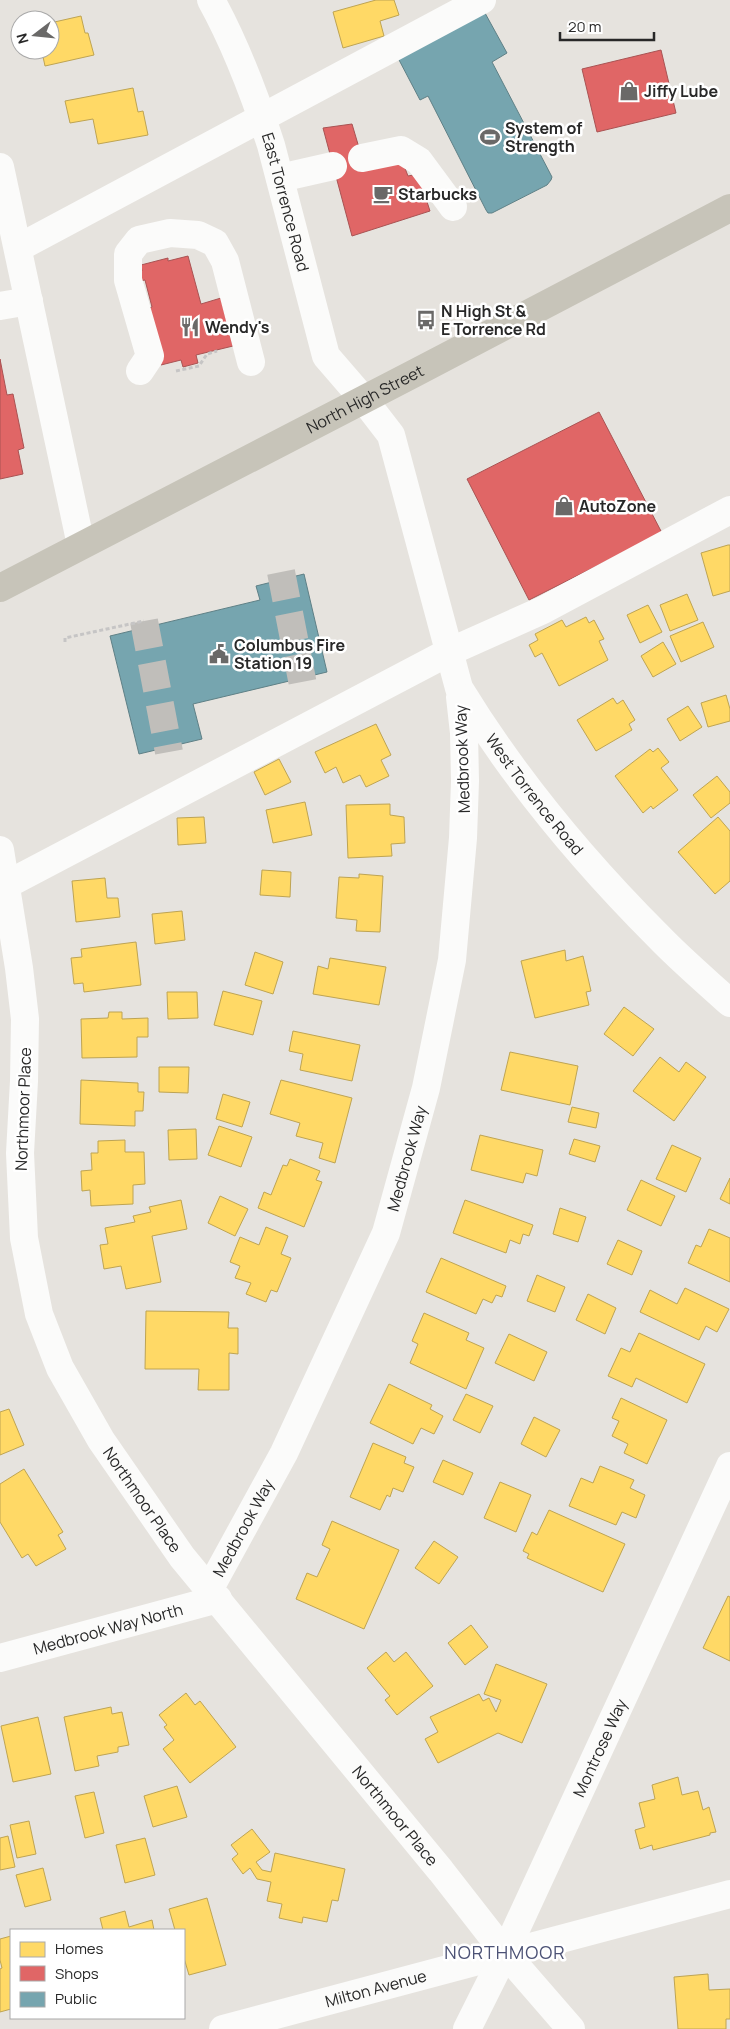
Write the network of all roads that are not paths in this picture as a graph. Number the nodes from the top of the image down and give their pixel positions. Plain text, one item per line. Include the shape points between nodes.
1 (211, 0) edge
2 (482, 0) edge
3 (262, 117) junction
4 (362, 158) dead end
5 (0, 166) edge
6 (333, 166) dead end
7 (280, 178) junction
8 (453, 207) dead end
9 (730, 208) edge
10 (18, 248) junction
11 (29, 301) junction
12 (0, 306) edge
13 (251, 362) dead end
14 (140, 370) dead end
15 (364, 400) junction
16 (730, 510) edge
17 (81, 545) junction
18 (0, 588) edge
19 (450, 652) junction
20 (459, 688) junction
21 (0, 850) edge
22 (3, 887) edge
23 (730, 1004) edge
24 (730, 1466) edge
25 (213, 1595) junction
26 (0, 1658) edge
27 (730, 1894) edge
28 (504, 1953) junction
29 (223, 2029) edge
30 (467, 2029) edge
31 (571, 2029) edge

1 - 3 street, East Torrence Road
2 - 3 street
3 - 7 street, East Torrence Road
3 - 10 street
4 - 8 street via 401,150 420,161
5 - 10 street
6 - 7 street
7 - 15 street, East Torrence Road via 326,356
9 - 15 main road, North High Street
10 - 11 street
11 - 12 street
11 - 17 street
13 - 14 street via 225,260 216,243 198,234 170,233 139,240 128,254 128,280 150,356
15 - 17 main road, North High Street
15 - 19 street, West Torrence Road via 391,435
16 - 19 street via 543,610
17 - 18 main road, North High Street
19 - 20 street, West Torrence Road
19 - 22 street
20 - 23 street, West Torrence Road via 513,768 582,854 658,936
20 - 25 street, Medbrook Way via 466,781 464,838 452,960 426,1088 386,1233 284,1453
21 - 22 street, Northmoor Place
22 - 25 street, Northmoor Place via 25,1019 20,1153 24,1238 39,1314 60,1368 101,1440 182,1557
24 - 28 street, Montrose Way
25 - 26 street, Medbrook Way North
25 - 28 street, Northmoor Place via 441,1871
27 - 28 street, Milton Avenue
28 - 29 street, Milton Avenue
28 - 30 street, Montrose Way
28 - 31 street, Northmoor Place

